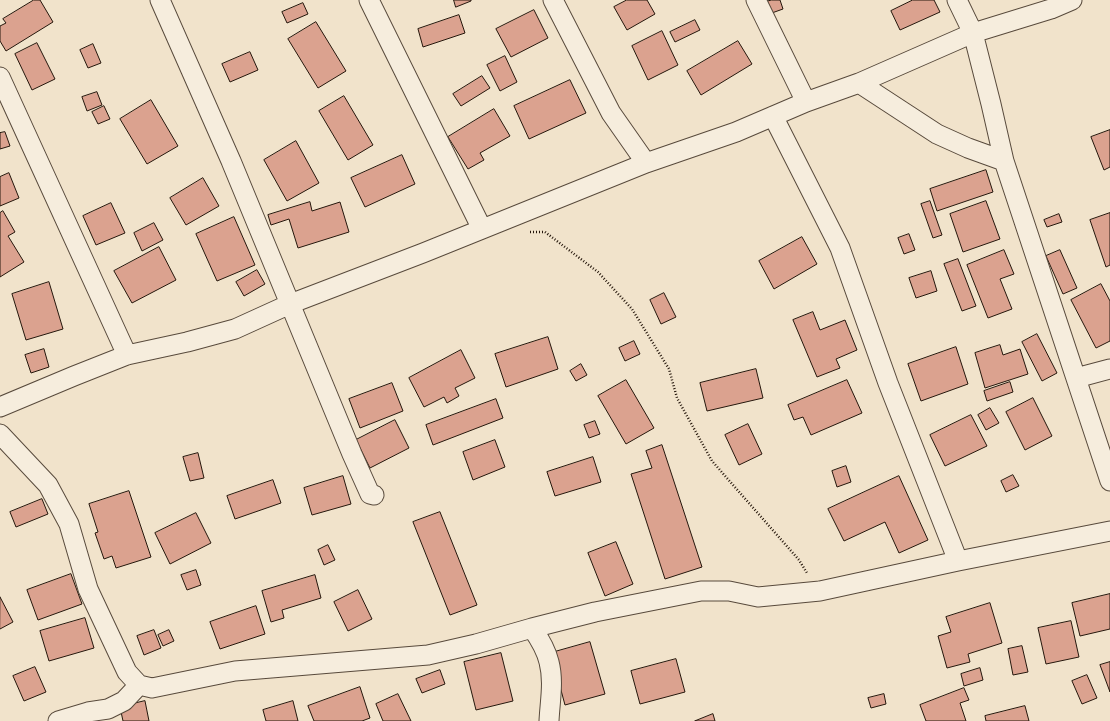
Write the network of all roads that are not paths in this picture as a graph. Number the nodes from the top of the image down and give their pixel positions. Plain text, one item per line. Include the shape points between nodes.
1 (160, 0) edge
2 (369, 0) edge
3 (553, 0) edge
4 (756, 0) edge
5 (957, 0) edge
6 (1072, 0) edge
7 (973, 33) junction
8 (0, 77) edge
9 (859, 82) junction
10 (806, 102) junction
11 (773, 116) junction
12 (1004, 161) junction
13 (646, 163) junction
14 (482, 229) junction
15 (290, 304) junction
16 (127, 355) junction
17 (1110, 369) edge
18 (1076, 378) junction
19 (0, 407) edge
20 (0, 434) edge
21 (1110, 481) edge
22 (374, 495) dead end
23 (1110, 531) edge
24 (958, 561) junction
25 (532, 628) junction
26 (139, 685) junction
27 (58, 721) edge
28 (549, 721) edge

1 - 15 street
2 - 14 street
3 - 13 street via 611,113
4 - 10 street
5 - 7 street
6 - 7 street
7 - 9 street
7 - 12 street
8 - 16 street
9 - 10 street
9 - 12 street via 937,134
10 - 11 street
11 - 13 street via 736,132
11 - 24 street via 840,248 888,383
12 - 18 street
13 - 14 street
14 - 15 street
15 - 16 street via 235,329
15 - 22 street via 352,454 370,494
16 - 19 street
17 - 18 street
18 - 21 street
20 - 26 street via 48,485 69,524 88,589 126,672
23 - 24 street
24 - 25 street via 820,591 758,597 729,591 701,591 595,612
25 - 26 street via 428,655 235,671 152,688
25 - 28 street via 549,661 552,682
26 - 27 street via 124,701 108,709

